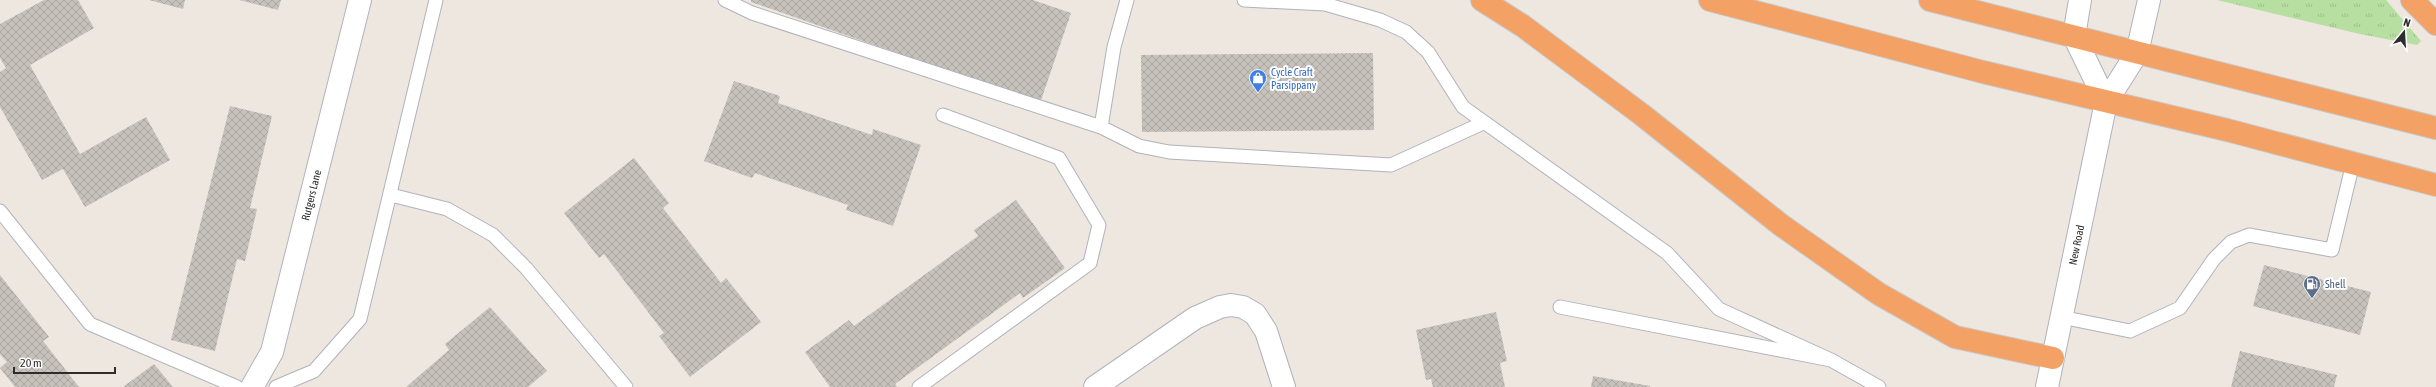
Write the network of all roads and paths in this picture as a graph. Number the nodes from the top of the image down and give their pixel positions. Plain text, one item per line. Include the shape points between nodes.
1 (360, 0) edge
2 (436, 0) edge
3 (725, 0) edge
4 (1127, 0) edge
5 (1244, 0) edge
6 (1482, 0) edge
7 (1710, 0) edge
8 (1930, 0) edge
9 (2080, 0) edge
10 (2149, 0) edge
11 (2412, 0) edge
12 (2436, 24) edge
13 (2074, 36) junction
14 (2137, 53) junction
15 (2106, 102) junction
16 (943, 115) dead end
17 (1483, 123) junction
18 (1102, 127) junction
19 (2436, 128) edge
20 (2353, 163) junction
21 (2436, 185) edge
22 (391, 195) junction
23 (0, 211) edge
24 (1560, 307) dead end
25 (2061, 317) junction
26 (2053, 358) junction
27 (1831, 360) junction
28 (237, 387) edge
29 (252, 387) edge
30 (276, 387) edge
31 (626, 387) edge
32 (919, 387) edge
33 (1095, 387) edge
34 (1284, 387) edge
35 (1879, 387) edge
36 (2047, 387) edge

1 - 29 street, Rutgers Lane via 272,352
2 - 22 lane
3 - 18 lane via 752,13
4 - 18 lane via 1114,47
5 - 17 lane via 1325,4 1380,20 1406,32 1428,52 1463,107
6 - 26 highway via 1523,26 1641,114 1781,226 1878,294 1955,337
7 - 15 highway
8 - 13 highway
9 - 13 street
10 - 14 street, New Road
11 - 12 highway
13 - 14 highway
13 - 15 street
14 - 15 street, New Road
14 - 19 highway
15 - 20 highway
15 - 25 street, New Road
16 - 32 lane via 1059,158 1098,225 1090,263
17 - 18 lane via 1391,165 1170,152 1139,146
17 - 27 lane via 1667,253 1719,308
20 - 21 highway
20 - 25 lane via 2332,250 2249,235 2231,242 2214,258 2180,308 2130,331
22 - 30 lane via 360,319 314,371
22 - 31 lane via 447,209 493,235 526,268
23 - 28 lane via 90,324
24 - 27 lane
25 - 26 street, New Road
26 - 36 street, New Road
27 - 35 lane
33 - 34 street via 1195,318 1220,306 1231,305 1243,307 1255,314 1266,331

